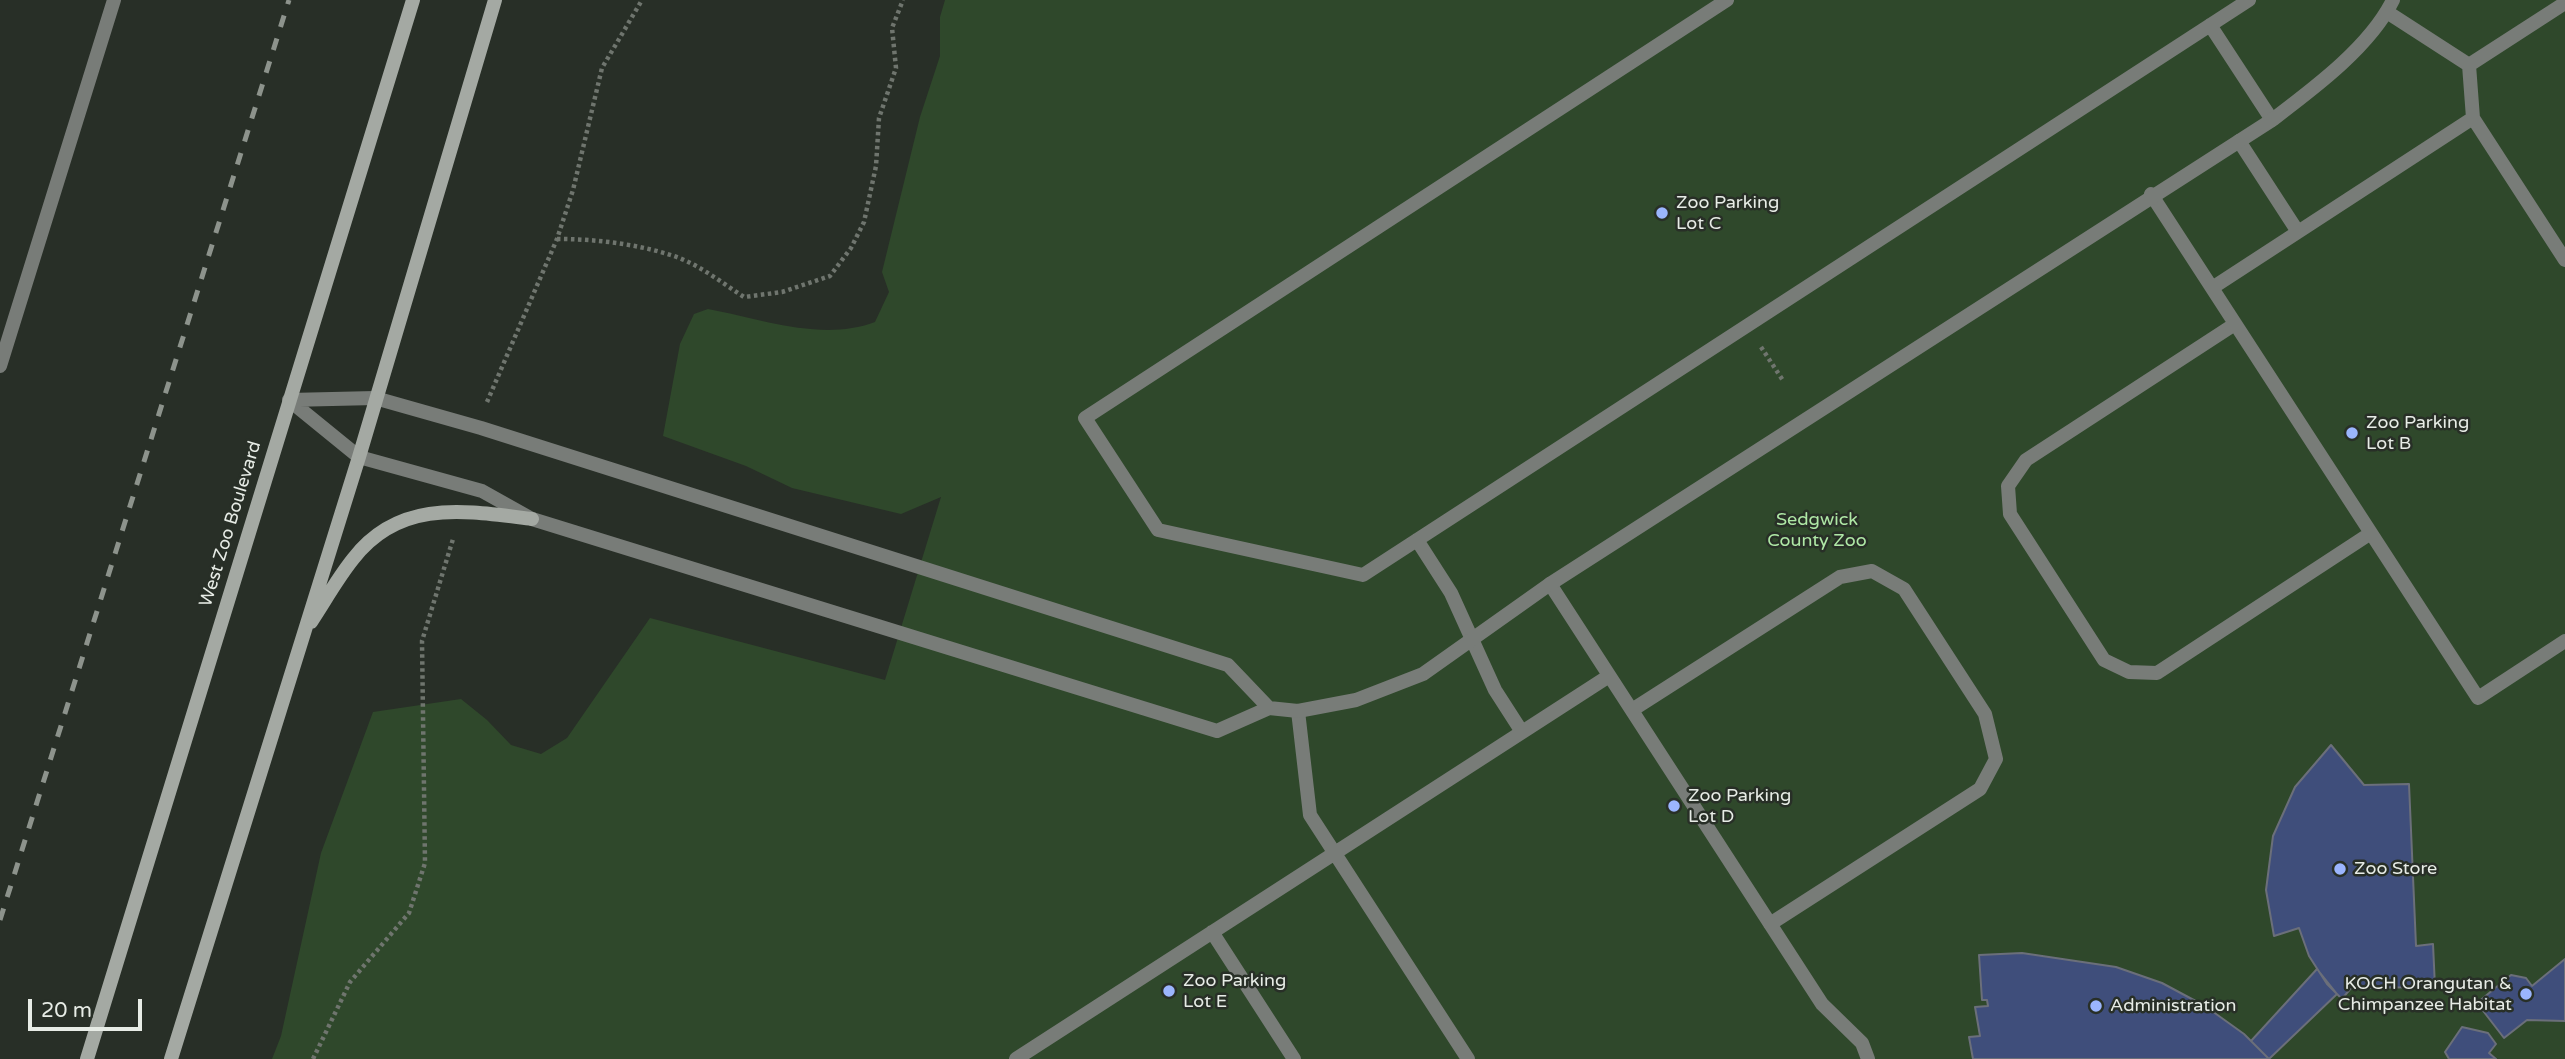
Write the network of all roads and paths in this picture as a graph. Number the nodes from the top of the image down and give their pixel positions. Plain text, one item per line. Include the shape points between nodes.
1 (114, 0) edge
2 (412, 0) edge
3 (495, 0) edge
4 (642, 0) edge
5 (903, 0) edge
6 (1727, 0) edge
7 (2249, 0) edge
8 (2565, 3) edge
9 (2390, 6) edge
10 (2210, 25) junction
11 (2469, 65) junction
12 (2473, 118) junction
13 (2272, 120) junction
14 (2239, 141) junction
15 (2151, 194) junction
16 (2298, 232) junction
17 (557, 239) junction
18 (2565, 260) edge
19 (2212, 288) junction
20 (2235, 324) junction
21 (1747, 326) junction
22 (0, 366) edge
23 (1784, 382) dead end
24 (375, 398) junction
25 (488, 399) dead end
26 (289, 400) junction
27 (359, 457) junction
28 (532, 519) junction
29 (455, 532) dead end
30 (2371, 533) junction
31 (1417, 540) junction
32 (1550, 584) junction
33 (300, 638) junction
34 (1472, 639) junction
35 (2565, 641) edge
36 (1609, 676) junction
37 (1269, 708) junction
38 (1298, 710) junction
39 (1632, 710) junction
40 (1522, 732) junction
41 (1334, 853) junction
42 (1770, 924) junction
43 (1212, 932) junction
44 (87, 1059) edge
45 (171, 1059) edge
46 (313, 1059) edge
47 (1016, 1059) edge
48 (1294, 1059) edge
49 (1468, 1059) edge
50 (1868, 1059) edge

1 - 22 street
2 - 26 main road, West Zoo Boulevard
3 - 24 main road
4 - 17 path via 602,68
5 - 17 path via 892,28 896,68 879,118 876,166 864,222 830,276 782,292 744,297 676,257 634,246
6 - 31 street via 1085,418 1158,530 1363,575
7 - 10 street
8 - 11 street
9 - 11 street
9 - 13 street via 2343,62
10 - 13 street
10 - 21 street
11 - 12 street
12 - 16 street
12 - 18 street
13 - 14 street
14 - 15 street
14 - 16 street
15 - 19 street
15 - 32 street
16 - 19 street
17 - 25 path
19 - 20 street
20 - 30 street
20 - 30 street via 2026,460 2008,485 2010,514 2104,660 2129,672 2158,673
21 - 23 path
21 - 31 street
24 - 26 street
24 - 27 main road
24 - 37 street via 1228,665
26 - 27 street
26 - 44 main road, West Zoo Boulevard
27 - 28 street via 482,491
27 - 33 main road
28 - 33 main road via 460,511 417,515 383,529 354,557
28 - 37 street via 1217,731
29 - 46 path via 422,641 425,863 409,913 350,982
30 - 35 street via 2478,698
31 - 34 street via 1451,593
32 - 34 street
32 - 36 street
33 - 45 main road
34 - 38 street via 1423,674 1356,701
34 - 40 street via 1495,690
36 - 39 street
36 - 40 street
37 - 38 street
38 - 41 street via 1310,815
39 - 42 street
39 - 42 street via 1840,577 1872,571 1904,589 1985,714 1996,759 1980,789
40 - 41 street
41 - 43 street
41 - 49 street
42 - 50 street via 1822,1004 1862,1043
43 - 47 street
43 - 48 street

